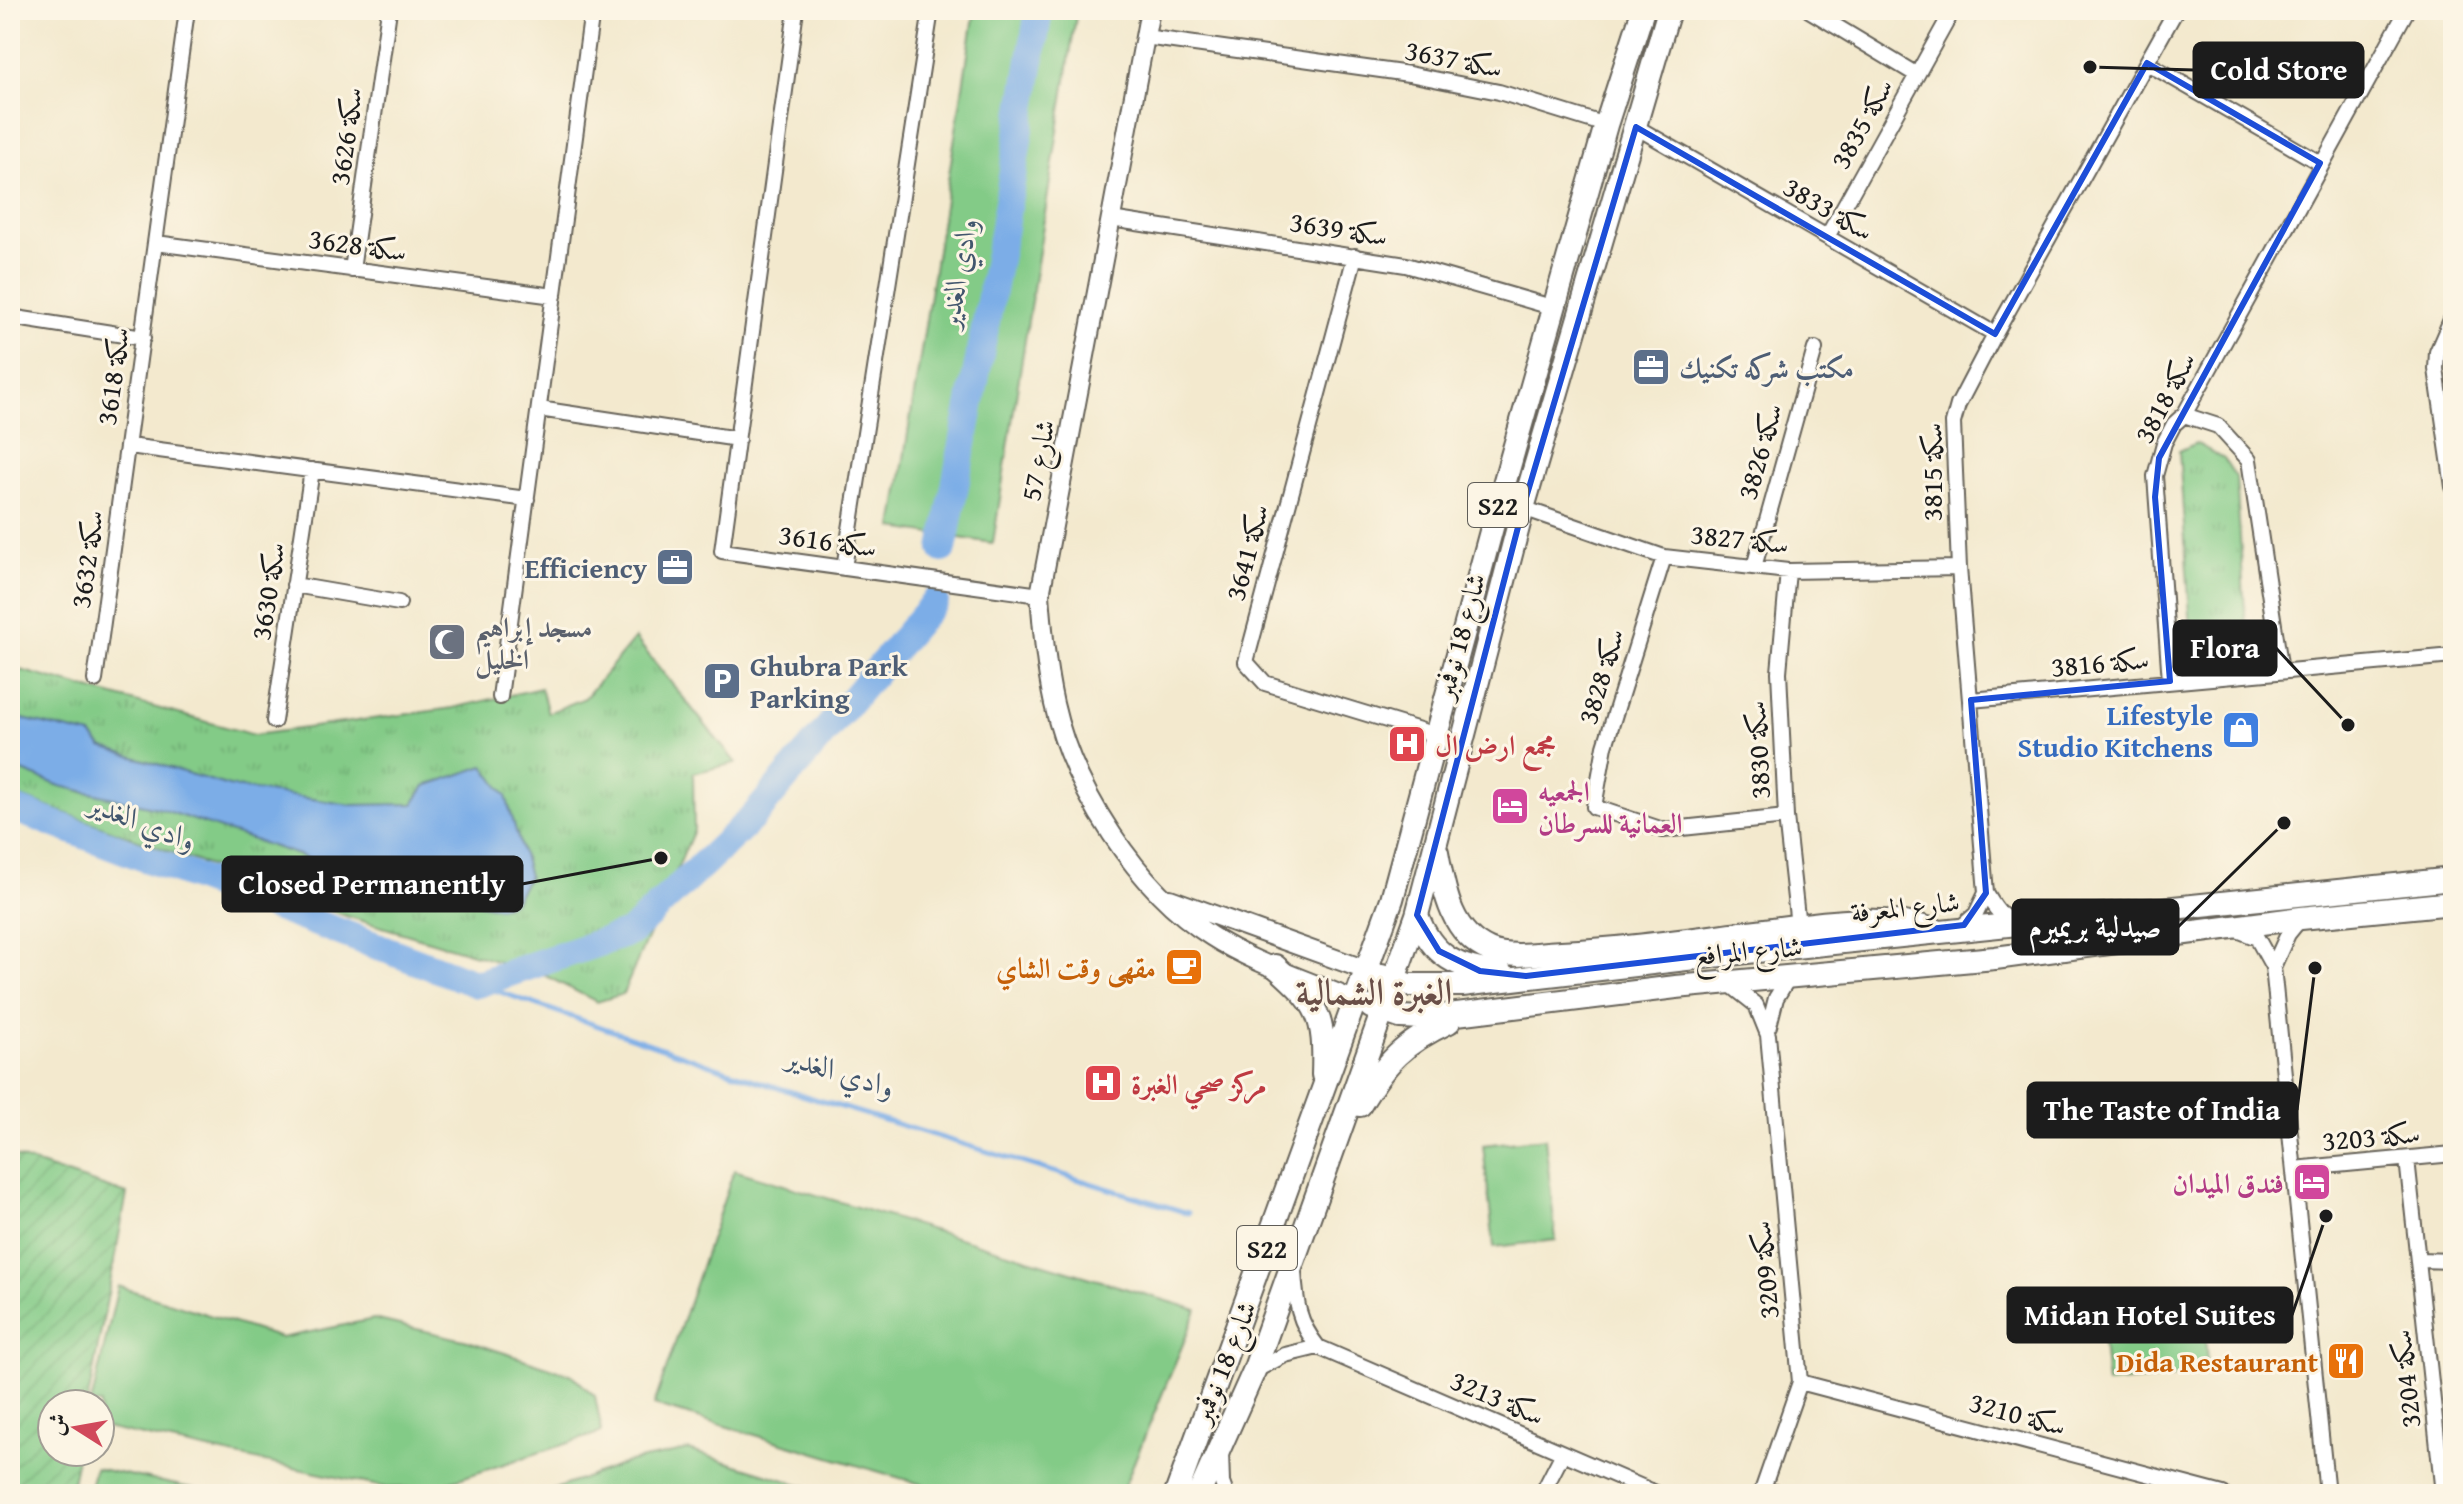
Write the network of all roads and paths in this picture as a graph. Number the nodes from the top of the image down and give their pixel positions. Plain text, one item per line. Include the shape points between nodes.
1 (187, 10) edge
2 (389, 10) edge
3 (592, 10) edge
4 (796, 10) edge
5 (931, 10) edge
6 (1150, 10) edge
7 (1643, 10) edge
8 (1669, 10) edge
9 (1809, 10) edge
10 (1953, 10) edge
11 (2176, 10) edge
12 (2407, 10) edge
13 (1145, 37) junction
14 (2147, 63) junction
15 (1917, 75) junction
16 (1606, 125) junction
17 (1636, 127) junction
18 (2320, 163) junction
19 (1111, 219) junction
20 (1827, 237) junction
21 (156, 243) junction
22 (1355, 256) junction
23 (352, 270) junction
24 (554, 296) junction
25 (1555, 308) junction
26 (2453, 315) edge
27 (10, 317) edge
28 (1995, 334) junction
29 (143, 338) junction
30 (1815, 349) dead end
31 (539, 409) junction
32 (2184, 415) junction
33 (738, 439) junction
34 (129, 446) junction
35 (312, 470) junction
36 (2453, 487) edge
37 (527, 499) junction
38 (1523, 508) junction
39 (1664, 557) junction
40 (1754, 567) junction
41 (844, 568) junction
42 (1959, 568) junction
43 (1788, 571) junction
44 (294, 585) junction
45 (1040, 595) junction
46 (399, 603) dead end
47 (2453, 656) edge
48 (2281, 671) junction
49 (95, 680) dead end
50 (2170, 681) junction
51 (500, 697) dead end
52 (1971, 700) junction
53 (274, 721) dead end
54 (1436, 735) junction
55 (1786, 817) junction
56 (1436, 847) junction
57 (2453, 879) edge
58 (1986, 893) junction
59 (1161, 895) junction
60 (2453, 903) edge
61 (1417, 915) junction
62 (2301, 918) junction
63 (2026, 924) junction
64 (1798, 926) junction
65 (2230, 926) junction
66 (1949, 932) junction
67 (1275, 966) junction
68 (2273, 967) junction
69 (1366, 970) junction
70 (1526, 976) junction
71 (1789, 977) junction
72 (1396, 981) junction
73 (1727, 982) junction
74 (1355, 1001) junction
75 (1384, 1012) junction
76 (1475, 1013) junction
77 (1768, 1035) junction
78 (1322, 1095) junction
79 (1334, 1147) junction
80 (2453, 1154) edge
81 (2407, 1159) junction
82 (2294, 1169) junction
83 (2419, 1260) junction
84 (2453, 1261) edge
85 (1293, 1267) junction
86 (1318, 1347) junction
87 (1254, 1371) junction
88 (1800, 1382) junction
89 (1221, 1447) junction
90 (1563, 1453) junction
91 (1762, 1491) edge
92 (1176, 1494) edge
93 (1199, 1494) edge
94 (1226, 1494) edge
95 (1542, 1494) edge
96 (1658, 1494) edge
97 (1781, 1494) edge
98 (2223, 1494) edge
99 (2327, 1494) edge
100 (2443, 1494) edge

1 - 21 street, سكة 3618
2 - 23 street, سكة 3626
3 - 24 street
4 - 33 street, سكة 3616
5 - 41 street
6 - 13 street, شارع 57
7 - 16 main road, شارع 18 نوفمبر / S22
8 - 17 main road, شارع 18 نوفمبر / S22
9 - 15 street, سكة 3835
10 - 15 street, سكة 3835
11 - 14 street, سكة 3815
12 - 18 street, سكة 3818
13 - 16 street, سكة 3637 via 1409,74 1499,92
13 - 19 street, شارع 57
14 - 18 street
14 - 28 street, سكة 3815
15 - 20 street, سكة 3835
16 - 25 main road, شارع 18 نوفمبر / S22
17 - 20 street, سكة 3833
17 - 38 main road, شارع 18 نوفمبر / S22
18 - 32 street, سكة 3818
19 - 22 street, سكة 3639
19 - 45 street, شارع 57
20 - 28 street, سكة 3833
21 - 23 street, سكة 3628
21 - 29 street, سكة 3618
22 - 25 street, سكة 3639 via 1406,265
22 - 54 street, سكة 3641 via 1246,662 1265,683
23 - 24 street, سكة 3628
24 - 31 street
25 - 54 main road, شارع 18 نوفمبر / S22
26 - 36 street via 2437,352 2436,369
27 - 29 street
28 - 42 street, سكة 3815 via 1953,423
29 - 34 street, سكة 3618
30 - 40 street, سكة 3826
31 - 33 street
31 - 37 street
32 - 48 street via 2218,426 2249,460
32 - 50 street, سكة 3818 via 2164,443 2155,476
33 - 41 street, سكة 3616 via 722,551
34 - 35 street, سكة 3618
34 - 49 street, سكة 3632
35 - 37 street, سكة 3618
35 - 44 street, سكة 3630
37 - 51 street
38 - 39 street, سكة 3827
38 - 56 main road, شارع 18 نوفمبر / S22
39 - 40 street, سكة 3827
39 - 55 street, سكة 3828 via 1605,746 1594,807 1663,830
40 - 43 street, سكة 3827
41 - 45 street, سكة 3616
42 - 43 street, سكة 3827
42 - 52 street, سكة 3815
43 - 55 street, سكة 3830 via 1779,672
44 - 46 street
44 - 53 street, سكة 3630
45 - 59 street, شارع 57 via 1054,707 1074,760 1101,818
47 - 48 street, سكة 3816
48 - 50 street, سكة 3816
50 - 52 street, سكة 3816
52 - 58 street, سكة 3815
54 - 69 main road, شارع 18 نوفمبر / S22 via 1392,899
55 - 64 street, سكة 3830
56 - 61 main road, شارع 18 نوفمبر / S22
56 - 64 main road via 1452,911 1468,935 1490,951 1614,950
57 - 63 main road, شارع المعرفة
58 - 63 street via 2007,920
58 - 66 street via 1976,914
59 - 67 street, شارع 57 via 1214,938
59 - 69 street
60 - 62 main road, شارع المرافع
61 - 70 main road via 1426,938 1458,964
61 - 72 main road, شارع 18 نوفمبر / S22
62 - 65 main road, شارع المرافع
62 - 68 street
63 - 66 main road, شارع المعرفة
64 - 66 main road via 1904,919
65 - 68 street via 2257,938
65 - 71 main road, شارع المرافع via 1995,958
66 - 70 main road, شارع المعرفة
67 - 74 street, شارع 57
67 - 78 main road via 1309,996 1319,1016
68 - 82 street
69 - 72 main road, شارع المعرفة
69 - 74 main road, شارع 18 نوفمبر / S22
70 - 72 main road, شارع المعرفة via 1432,987
71 - 73 main road, شارع المرافع
71 - 77 street, سكة 3209 via 1776,998
72 - 75 main road, شارع 18 نوفمبر / S22
73 - 76 main road, شارع المرافع
73 - 77 street, سكة 3209 via 1756,1005
74 - 75 main road
74 - 78 main road, شارع 18 نوفمبر / S22
75 - 76 main road, شارع المرافع via 1424,1018
75 - 79 main road, شارع 18 نوفمبر / S22
76 - 79 main road via 1419,1035 1395,1054
77 - 88 street, سكة 3209
78 - 92 main road, شارع 18 نوفمبر / S22
79 - 85 main road, شارع 18 نوفمبر / S22
80 - 81 street, سكة 3203
81 - 82 street, سكة 3203
81 - 83 street, سكة 3204
82 - 99 street
83 - 84 street
83 - 100 street, سكة 3204
85 - 86 street via 1297,1312
85 - 87 main road, شارع 18 نوفمبر / S22
86 - 87 street via 1285,1355
86 - 90 street, سكة 3213
87 - 89 main road, شارع 18 نوفمبر / S22
88 - 91 street, سكة 3209
88 - 98 street, سكة 3210
89 - 93 main road, شارع 18 نوفمبر / S22
89 - 94 street
90 - 95 street
90 - 96 street, سكة 3213
91 - 97 street

